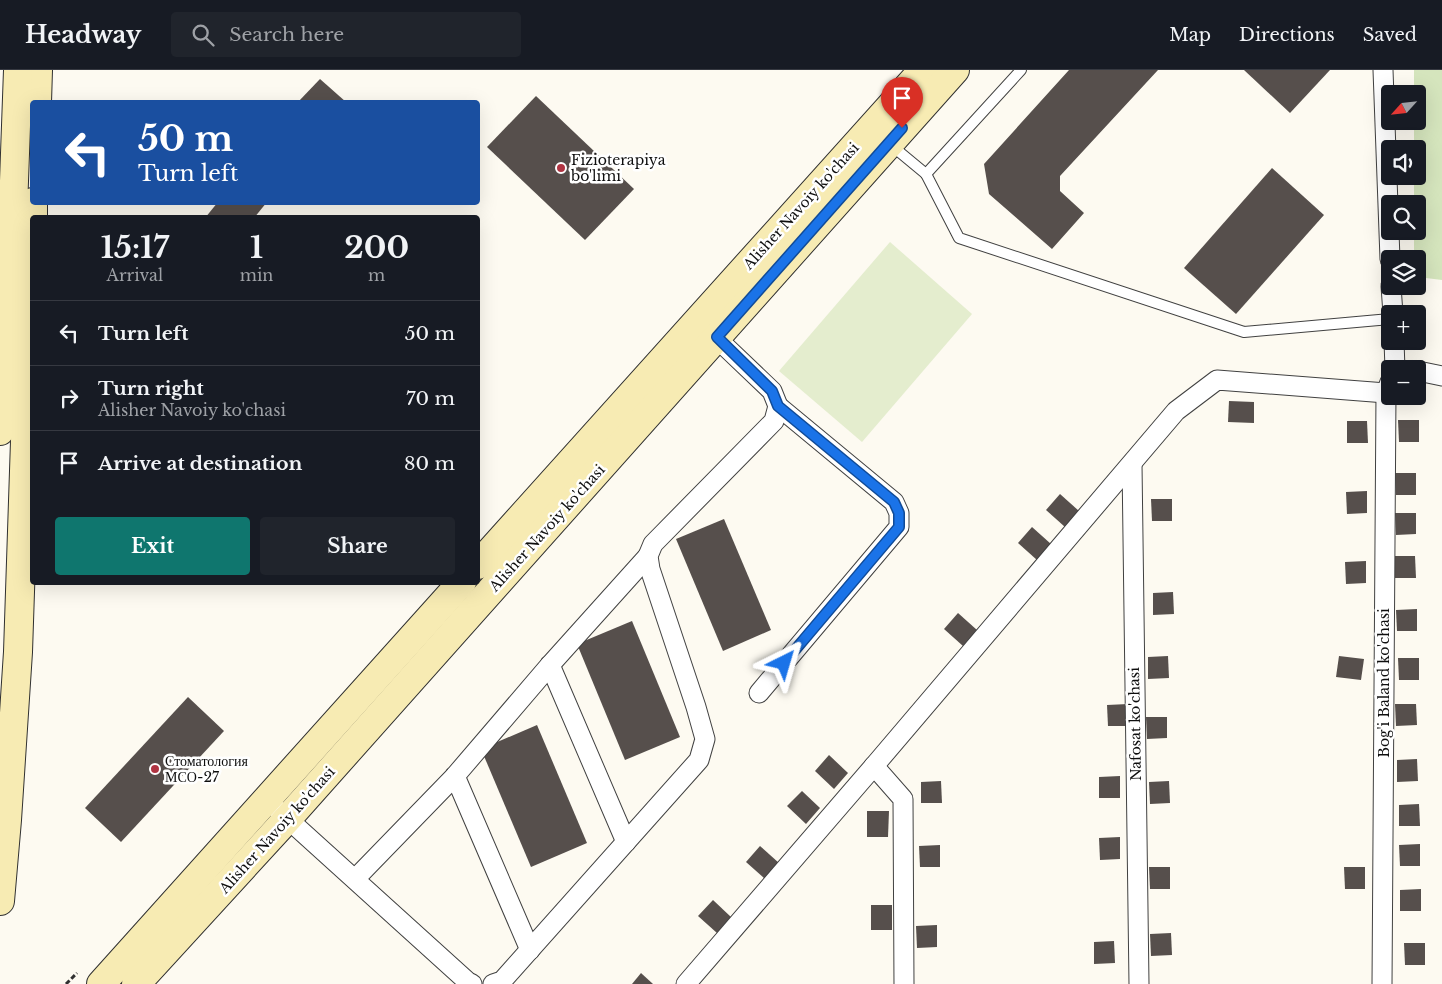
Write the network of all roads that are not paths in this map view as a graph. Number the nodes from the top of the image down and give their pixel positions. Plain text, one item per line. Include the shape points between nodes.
1 (18, 70) edge
2 (38, 70) edge
3 (923, 70) edge
4 (955, 70) edge
5 (1021, 70) edge
6 (1383, 70) edge
7 (37, 100) edge
8 (889, 143) junction
9 (926, 174) junction
10 (24, 213) edge
11 (1390, 250) edge
12 (1381, 320) edge
13 (707, 329) junction
14 (1426, 373) edge
15 (1381, 376) edge
16 (1442, 376) edge
17 (1393, 405) edge
18 (778, 406) junction
19 (0, 431) edge
20 (1132, 464) junction
21 (648, 556) junction
22 (480, 563) edge
23 (459, 585) edge
24 (550, 665) junction
25 (759, 693) dead end
26 (874, 766) junction
27 (454, 776) junction
28 (266, 801) junction
29 (288, 818) junction
30 (4, 819) edge
31 (626, 842) junction
32 (355, 879) junction
33 (0, 901) edge
34 (530, 950) junction
35 (101, 984) edge
36 (136, 984) edge
37 (472, 984) edge
38 (493, 984) edge
39 (686, 984) edge
40 (904, 984) edge
41 (1139, 984) edge
42 (1382, 984) edge

1 - 10 main road
2 - 7 main road
3 - 13 main road, Alisher Navoiy ko'chasi
4 - 8 main road, Alisher Navoiy ko'chasi
5 - 9 lane
6 - 11 street
8 - 9 lane
8 - 13 main road, Alisher Navoiy ko'chasi
9 - 12 lane via 959,238 1244,332
10 - 19 main road
10 - 30 main road via 18,652
13 - 18 street via 772,391
13 - 22 main road, Alisher Navoiy ko'chasi
13 - 29 main road, Alisher Navoiy ko'chasi
14 - 16 street
15 - 20 street via 1217,380 1176,411
17 - 42 street, Bog'i Baland ko'chasi
18 - 21 street via 774,420 653,544
18 - 25 street via 894,502 899,513 899,527
20 - 26 street
20 - 41 street, Nafosat ko'chasi
21 - 24 street
21 - 31 street via 705,738 699,760
23 - 28 main road, Alisher Navoiy ko'chasi
24 - 27 street
24 - 31 street
26 - 39 street
26 - 40 street via 903,799
27 - 32 street
27 - 34 street
28 - 29 street
28 - 35 main road, Alisher Navoiy ko'chasi
29 - 32 street
29 - 36 main road, Alisher Navoiy ko'chasi
30 - 33 main road
31 - 34 street
32 - 37 street
34 - 38 street via 502,981

